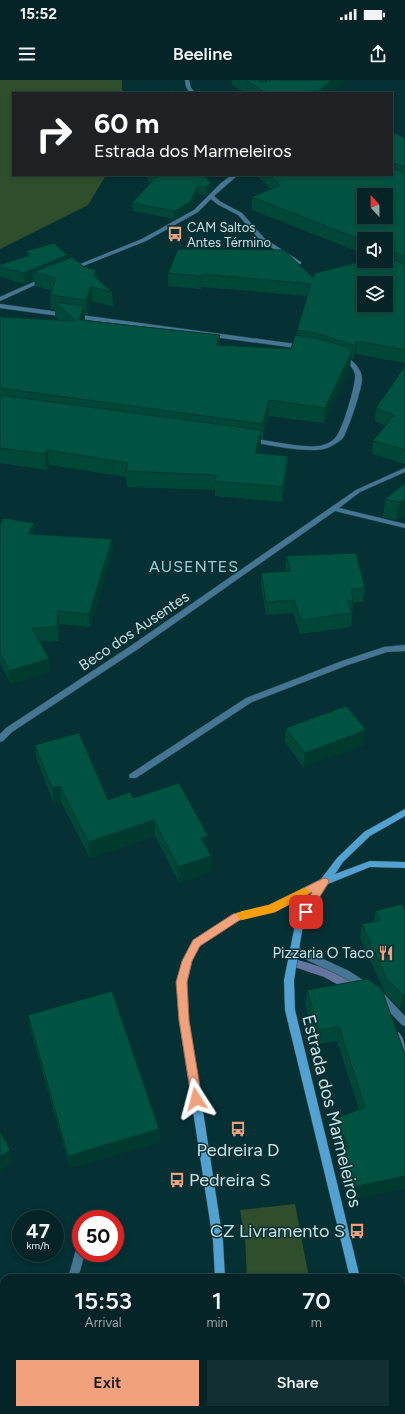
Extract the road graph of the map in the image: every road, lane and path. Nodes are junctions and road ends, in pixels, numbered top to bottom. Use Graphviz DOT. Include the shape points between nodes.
graph roads {
  1 [pos="187,80"];
  2 [pos="193,92"];
  3 [pos="234,176"];
  4 [pos="211,196"];
  5 [pos="299,263"];
  6 [pos="65,271"];
  7 [pos="50,276"];
  8 [pos="0,299"];
  9 [pos="0,306"];
  10 [pos="308,348"];
  11 [pos="334,354"];
  12 [pos="243,440"];
  13 [pos="405,470"];
  14 [pos="334,509"];
  15 [pos="405,526"];
  16 [pos="405,648"];
  17 [pos="0,739"];
  18 [pos="133,776"];
  19 [pos="405,812"];
  20 [pos="405,865"];
  21 [pos="324,882"];
  22 [pos="295,950"];
  23 [pos="405,1022"];
  24 [pos="78,1262"];
  25 [pos="74,1274"];
  26 [pos="220,1274"];
  27 [pos="354,1274"];
  1 -- 2 [label="street" via="189,89"];
  3 -- 4 [label="street"];
  4 -- 5 [label="street" via="240,214 262,239"];
  4 -- 6 [label="street" via="196,211 144,240"];
  7 -- 8 [label="street"];
  9 -- 10 [label="street"];
  11 -- 12 [label="street" via="349,360 357,371 359,380 339,438 323,447"];
  13 -- 14 [label="street, Beco dos Ausentes" via="358,491"];
  14 -- 15 [label="street"];
  14 -- 17 [label="street, Beco dos Ausentes" via="9,730"];
  16 -- 18 [label="street" via="386,649 249,700"];
  19 -- 21 [label="main road, Estrada dos Marmeleiros" via="367,834 340,860"];
  20 -- 21 [label="main road" via="370,864"];
  21 -- 22 [label="main road, Estrada dos Marmeleiros" via="299,925"];
  21 -- 26 [label="main road" via="271,909 237,916 196,943 187,961 182,982 184,1020 218,1241"];
  22 -- 23 [label="street" via="346,974 374,992"];
  22 -- 27 [label="main road, Estrada dos Marmeleiros" via="289,980 290,1010"];
  24 -- 25 [label="street"];
}
